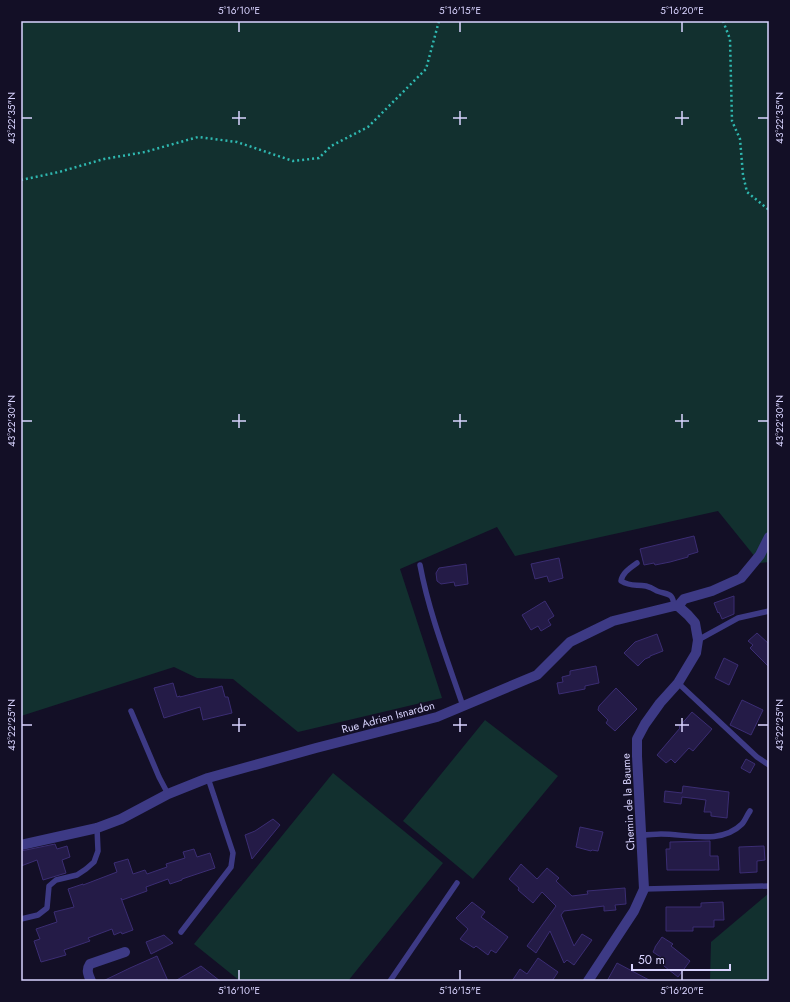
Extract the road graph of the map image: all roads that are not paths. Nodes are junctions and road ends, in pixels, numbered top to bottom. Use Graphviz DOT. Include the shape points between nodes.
graph roads {
  1 [pos="769,537"];
  2 [pos="637,563"];
  3 [pos="420,565"];
  4 [pos="676,606"];
  5 [pos="769,611"];
  6 [pos="698,640"];
  7 [pos="678,683"];
  8 [pos="463,706"];
  9 [pos="131,711"];
  10 [pos="769,765"];
  11 [pos="208,778"];
  12 [pos="168,794"];
  13 [pos="750,811"];
  14 [pos="97,828"];
  15 [pos="642,835"];
  16 [pos="22,843"];
  17 [pos="457,884"];
  18 [pos="769,886"];
  19 [pos="644,889"];
  20 [pos="21,919"];
  21 [pos="180,932"];
  22 [pos="125,952"];
  23 [pos="91,981"];
  24 [pos="390,981"];
  25 [pos="588,981"];
  1 -- 4 [label="street, Rue Adrien Isnardon" via="760,555 742,578 684,600"];
  2 -- 4 [label="lane" via="622,576 621,581 628,585 646,586 669,594"];
  3 -- 8 [label="lane" via="435,623"];
  4 -- 6 [label="street" via="695,623"];
  4 -- 8 [label="street, Rue Adrien Isnardon" via="613,621 570,642 537,675"];
  5 -- 6 [label="lane" via="738,618"];
  6 -- 7 [label="street, Chemin de la Baume" via="696,653"];
  7 -- 10 [label="lane" via="757,757"];
  7 -- 15 [label="street, Chemin de la Baume" via="660,703 637,739"];
  8 -- 11 [label="street, Rue Adrien Isnardon" via="437,717"];
  9 -- 12 [label="lane"];
  11 -- 12 [label="street, Rue Adrien Isnardon"];
  11 -- 21 [label="lane" via="232,853 231,867"];
  12 -- 14 [label="street, Rue Adrien Isnardon" via="121,819"];
  13 -- 15 [label="lane" via="742,824 720,836"];
  14 -- 16 [label="street, Rue Adrien Isnardon"];
  14 -- 20 [label="lane" via="98,851 94,862 77,875 56,880 49,886 47,908 38,914"];
  15 -- 19 [label="street, Chemin de la Baume"];
  17 -- 24 [label="lane"];
  18 -- 19 [label="lane"];
  19 -- 25 [label="street, Chemin de la Baume" via="634,911"];
  22 -- 23 [label="street" via="90,964 88,974"];
}
